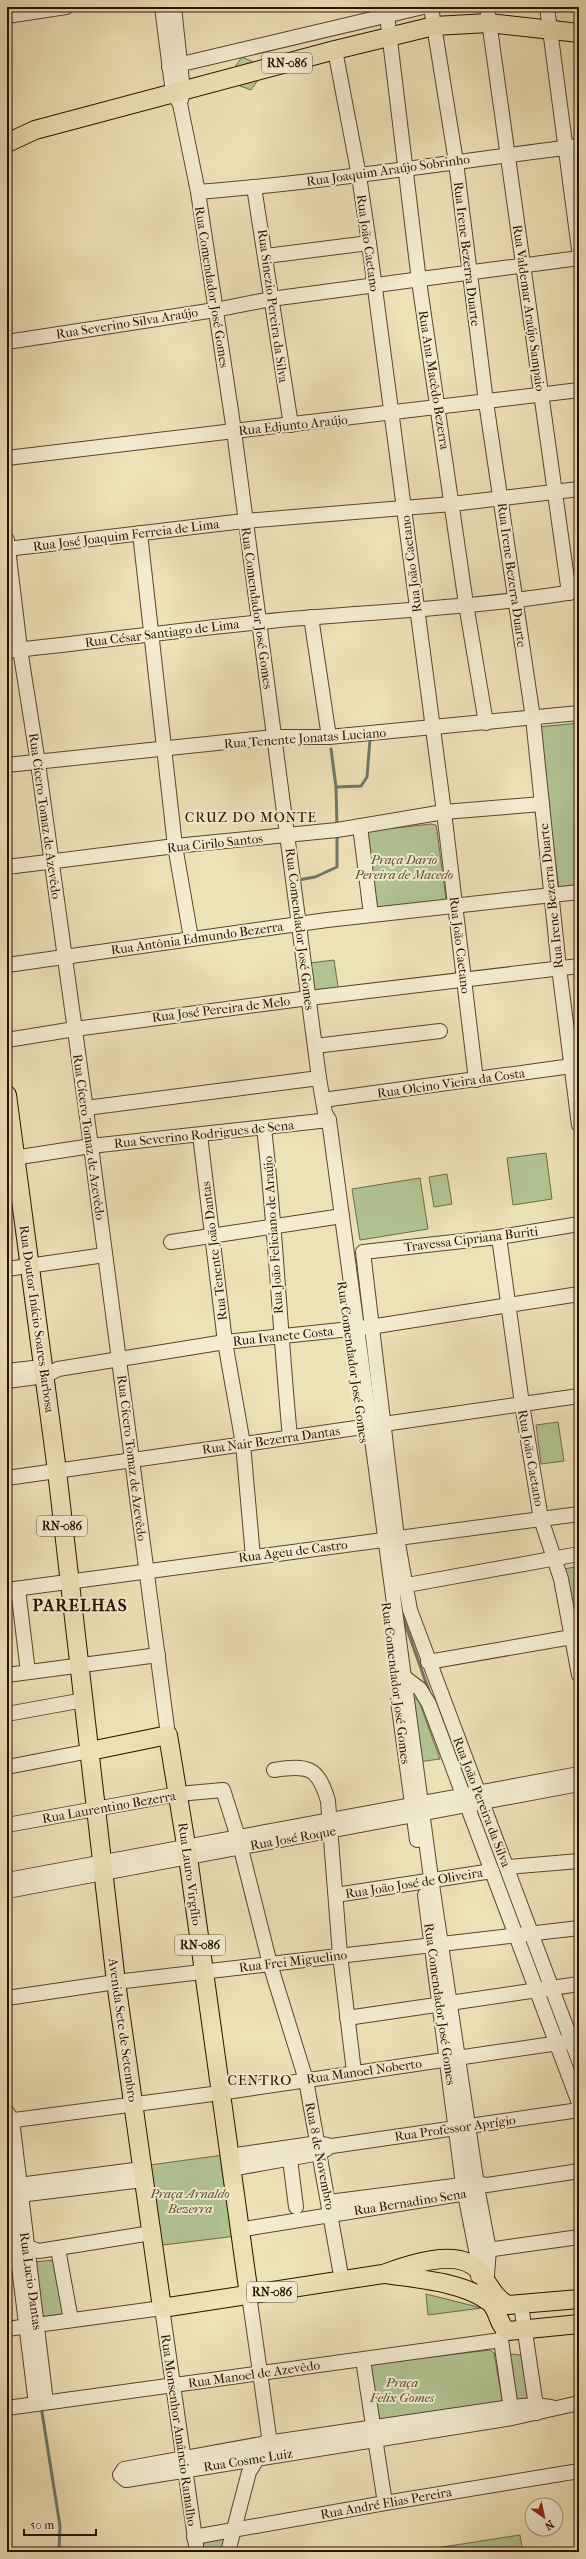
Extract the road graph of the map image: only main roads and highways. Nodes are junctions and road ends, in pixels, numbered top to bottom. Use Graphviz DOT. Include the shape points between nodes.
graph roads {
  1 [pos="488,15"];
  2 [pos="579,33"];
  3 [pos="7,143"];
  4 [pos="7,1095"];
  5 [pos="11,1159"];
  6 [pos="90,1751"];
  7 [pos="383,2274"];
  8 [pos="480,2286"];
  9 [pos="249,2295"];
  10 [pos="579,2299"];
  11 [pos="507,2319"];
  12 [pos="579,2324"];
  1 -- 2 [label="main road, RN-086" via="550,30"];
  1 -- 3 [label="main road, RN-086" via="334,50 179,96 35,130"];
  4 -- 5 [label="main road, Rua Doutor Inácio Soares Barbosa / RN-086"];
  5 -- 6 [label="main road, Rua Doutor Inácio Soares Barbosa / RN-086" via="49,1371 57,1471"];
  6 -- 9 [label="main road, Rua Lauro Virgílio / RN-086" via="168,1735 187,1852"];
  6 -- 9 [label="main road, Avenida Sete de Setembro / RN-086" via="116,1982 162,2308"];
  7 -- 8 [label="main road, RN-086"];
  7 -- 8 [label="main road, RN-086" via="410,2264 442,2259 461,2261"];
  7 -- 9 [label="main road, RN-086"];
  8 -- 11 [label="main road, RN-086" via="498,2298"];
  10 -- 11 [label="main road"];
  11 -- 12 [label="main road" via="524,2330"];
}
